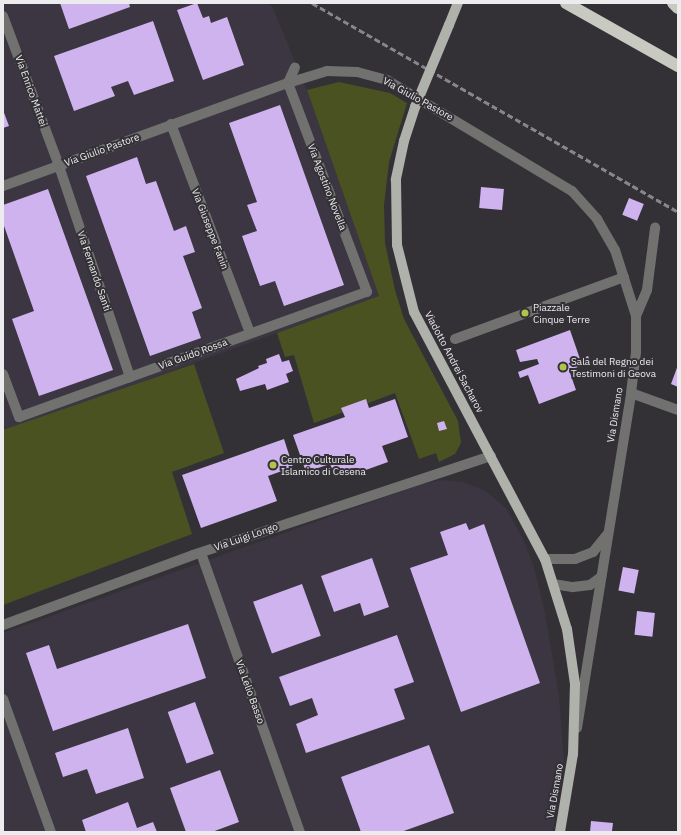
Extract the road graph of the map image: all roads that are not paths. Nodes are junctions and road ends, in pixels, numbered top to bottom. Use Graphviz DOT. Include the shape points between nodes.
graph roads {
  1 [pos="458,3"];
  2 [pos="566,3"];
  3 [pos="673,3"];
  4 [pos="678,8"];
  5 [pos="3,16"];
  6 [pos="678,66"];
  7 [pos="295,67"];
  8 [pos="288,83"];
  9 [pos="171,124"];
  10 [pos="59,166"];
  11 [pos="3,186"];
  12 [pos="655,228"];
  13 [pos="624,277"];
  14 [pos="367,292"];
  15 [pos="636,316"];
  16 [pos="250,333"];
  17 [pos="455,339"];
  18 [pos="3,374"];
  19 [pos="130,377"];
  20 [pos="631,393"];
  21 [pos="678,410"];
  22 [pos="491,456"];
  23 [pos="607,536"];
  24 [pos="201,553"];
  25 [pos="545,559"];
  26 [pos="601,577"];
  27 [pos="553,584"];
  28 [pos="3,625"];
  29 [pos="3,699"];
  30 [pos="573,754"];
  31 [pos="51,832"];
  32 [pos="300,832"];
  33 [pos="560,832"];
  1 -- 22 [label="main road, Viadotto Andrei Sacharov, bridge" via="415,107 404,141 396,180 397,245 414,312"];
  2 -- 6 [label="highway"];
  3 -- 4 [label="highway"];
  5 -- 10 [label="street, Via Enrico Mattei"];
  7 -- 8 [label="street"];
  8 -- 9 [label="street, Via Giulio Pastore"];
  8 -- 13 [label="street, Via Giulio Pastore" via="327,71 357,72 387,80 572,191 597,219 615,250"];
  8 -- 14 [label="street, Via Agostino Novella"];
  9 -- 10 [label="street, Via Giulio Pastore"];
  9 -- 16 [label="street, Via Giuseppe Fanin"];
  10 -- 11 [label="street, Via Giulio Pastore"];
  10 -- 19 [label="street, Via Fernando Santi"];
  12 -- 15 [label="street, Via Dismano" via="647,290"];
  13 -- 15 [label="street, Via Giulio Pastore"];
  13 -- 17 [label="street"];
  14 -- 16 [label="street, Via Guido Rossa"];
  15 -- 20 [label="street, Via Dismano" via="636,352"];
  16 -- 19 [label="street, Via Guido Rossa"];
  18 -- 19 [label="street, Via Guido Rossa" via="19,417"];
  20 -- 21 [label="street"];
  20 -- 23 [label="street, Via Dismano"];
  22 -- 24 [label="street, Via Luigi Longo"];
  22 -- 25 [label="main road, Viadotto Andrei Sacharov"];
  23 -- 25 [label="street" via="593,552 575,559"];
  23 -- 26 [label="street, Via Dismano"];
  24 -- 28 [label="street, Via Luigi Longo"];
  24 -- 32 [label="street, Via Lelio Basso"];
  25 -- 27 [label="main road, Via Dismano"];
  26 -- 27 [label="street" via="590,585 573,587"];
  26 -- 30 [label="street, Via Dismano"];
  27 -- 30 [label="main road, Via Dismano" via="567,629 575,684"];
  29 -- 31 [label="street"];
  30 -- 33 [label="main road, Via Dismano"];
}
